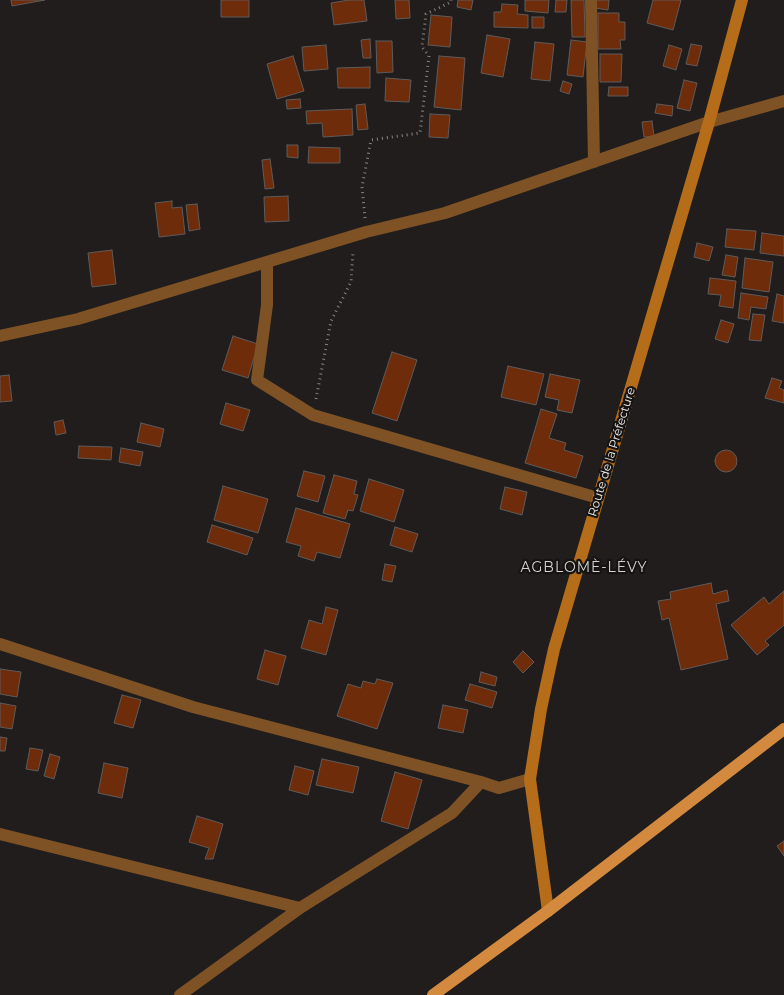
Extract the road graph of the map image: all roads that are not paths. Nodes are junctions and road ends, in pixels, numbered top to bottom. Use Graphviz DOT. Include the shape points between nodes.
graph roads {
  1 [pos="591,0"];
  2 [pos="742,0"];
  3 [pos="784,101"];
  4 [pos="709,122"];
  5 [pos="594,162"];
  6 [pos="267,262"];
  7 [pos="0,336"];
  8 [pos="598,498"];
  9 [pos="0,644"];
  10 [pos="784,729"];
  11 [pos="530,779"];
  12 [pos="481,782"];
  13 [pos="0,834"];
  14 [pos="300,908"];
  15 [pos="548,910"];
  16 [pos="180,995"];
  17 [pos="433,995"];
  1 -- 5 [label="street"];
  2 -- 4 [label="street, Route de la Préfecture"];
  3 -- 4 [label="street"];
  4 -- 5 [label="street"];
  4 -- 8 [label="street, Route de la Préfecture"];
  5 -- 6 [label="street" via="445,213"];
  6 -- 7 [label="street" via="78,319"];
  6 -- 8 [label="street" via="267,306 257,380 313,415"];
  8 -- 11 [label="street, Route de la Préfecture" via="554,649"];
  9 -- 12 [label="street" via="193,707"];
  10 -- 15 [label="main road"];
  11 -- 12 [label="street" via="499,788"];
  11 -- 15 [label="street, Route de la Préfecture"];
  12 -- 14 [label="street" via="452,813"];
  13 -- 14 [label="street"];
  14 -- 16 [label="street"];
  15 -- 17 [label="main road"];
}
